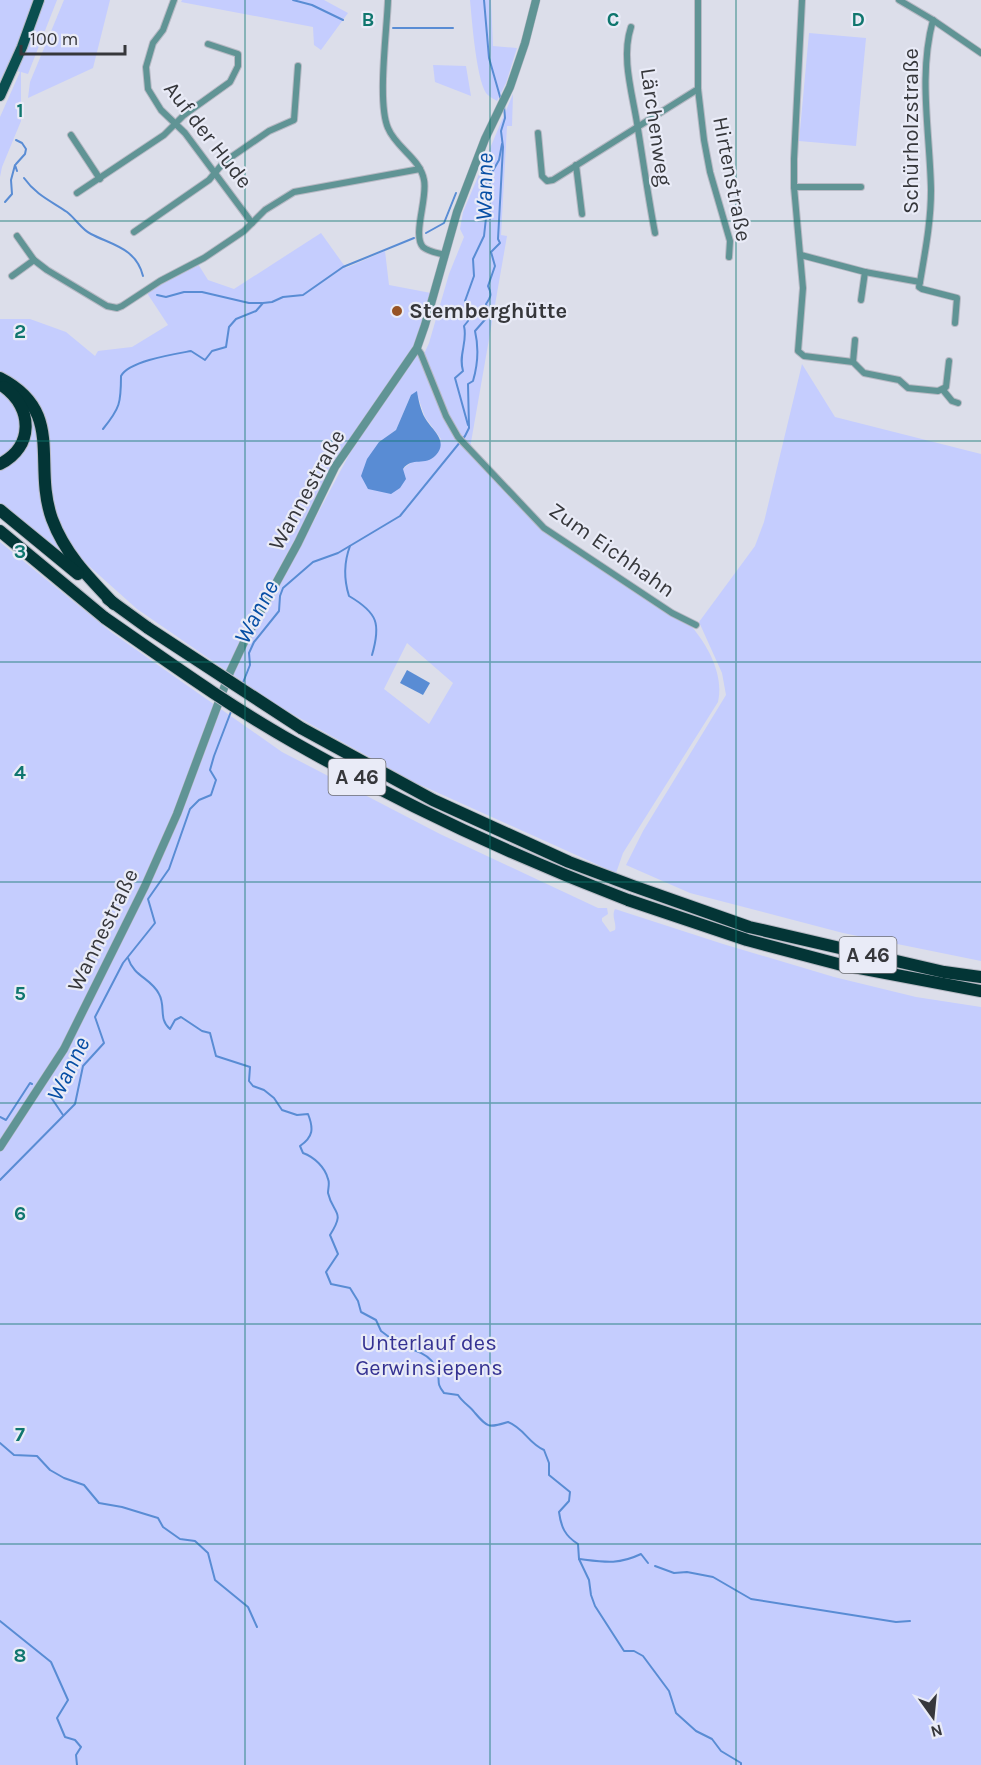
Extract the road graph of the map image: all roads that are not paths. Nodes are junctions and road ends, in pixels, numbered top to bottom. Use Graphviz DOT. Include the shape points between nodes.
graph roads {
  1 [pos="39,0"];
  2 [pos="174,0"];
  3 [pos="388,0"];
  4 [pos="536,0"];
  5 [pos="698,0"];
  6 [pos="802,0"];
  7 [pos="899,0"];
  8 [pos="933,20"];
  9 [pos="631,27"];
  10 [pos="208,44"];
  11 [pos="981,53"];
  12 [pos="298,66"];
  13 [pos="698,89"];
  14 [pos="0,96"];
  15 [pos="177,124"];
  16 [pos="638,126"];
  17 [pos="538,133"];
  18 [pos="71,135"];
  19 [pos="576,165"];
  20 [pos="420,169"];
  21 [pos="216,172"];
  22 [pos="100,179"];
  23 [pos="794,187"];
  24 [pos="861,188"];
  25 [pos="77,193"];
  26 [pos="582,214"];
  27 [pos="252,223"];
  28 [pos="134,232"];
  29 [pos="655,232"];
  30 [pos="17,236"];
  31 [pos="445,255"];
  32 [pos="801,255"];
  33 [pos="729,257"];
  34 [pos="34,260"];
  35 [pos="865,272"];
  36 [pos="12,276"];
  37 [pos="920,282"];
  38 [pos="861,300"];
  39 [pos="955,323"];
  40 [pos="855,340"];
  41 [pos="417,348"];
  42 [pos="949,361"];
  43 [pos="853,362"];
  44 [pos="0,378"];
  45 [pos="0,385"];
  46 [pos="943,390"];
  47 [pos="958,403"];
  48 [pos="0,464"];
  49 [pos="0,510"];
  50 [pos="0,531"];
  51 [pos="115,604"];
  52 [pos="696,625"];
  53 [pos="981,976"];
  54 [pos="981,991"];
  55 [pos="0,1147"];
  1 -- 14 [label="main road"];
  2 -- 15 [label="street, Auf der Hude" via="163,30 153,43 146,79 156,103"];
  3 -- 20 [label="street" via="385,117 394,139"];
  4 -- 31 [label="street, Wannestraße" via="525,43 457,212"];
  5 -- 13 [label="street, Hirtenstraße"];
  6 -- 23 [label="street"];
  7 -- 8 [label="street, Schürholzstraße"];
  8 -- 11 [label="street"];
  8 -- 37 [label="street, Schürholzstraße" via="925,70 930,217"];
  9 -- 16 [label="street, Lärchenweg" via="626,49"];
  10 -- 15 [label="street" via="237,52 236,73"];
  12 -- 21 [label="street" via="294,120 269,131 224,162"];
  13 -- 16 [label="street"];
  13 -- 33 [label="street, Hirtenstraße" via="707,160 730,241"];
  15 -- 21 [label="street, Auf der Hude"];
  15 -- 22 [label="street"];
  16 -- 19 [label="street"];
  16 -- 29 [label="street, Lärchenweg"];
  17 -- 19 [label="street" via="544,179 553,180"];
  18 -- 22 [label="street"];
  19 -- 26 [label="street"];
  20 -- 27 [label="street" via="294,192"];
  20 -- 31 [label="street" via="425,190 420,240 427,249"];
  21 -- 27 [label="street, Auf der Hude"];
  21 -- 28 [label="street"];
  22 -- 25 [label="street"];
  23 -- 24 [label="street"];
  23 -- 32 [label="street"];
  27 -- 34 [label="street" via="204,258 117,308 107,306"];
  30 -- 34 [label="street"];
  31 -- 41 [label="street, Wannestraße"];
  32 -- 35 [label="street"];
  32 -- 43 [label="street" via="803,291 798,351 804,356"];
  34 -- 36 [label="street"];
  35 -- 37 [label="street"];
  35 -- 38 [label="street"];
  37 -- 39 [label="street" via="922,290 957,298"];
  40 -- 43 [label="street"];
  41 -- 52 [label="street, Zum Eichhahn" via="458,437 544,528"];
  41 -- 55 [label="street, Wannestraße" via="335,467 230,672 177,814 145,886 64,1049"];
  42 -- 46 [label="street"];
  43 -- 46 [label="street" via="864,373 899,380 907,387"];
  44 -- 51 [label="highway" via="27,396 39,417 47,498 60,537 76,563"];
  45 -- 48 [label="highway" via="19,401 26,428 20,447"];
  46 -- 47 [label="street"];
  49 -- 51 [label="highway, A 46"];
  50 -- 54 [label="highway, A 46, bridge" via="105,618 235,707 428,814 569,877 747,940 838,964"];
  51 -- 53 [label="highway, A 46, bridge" via="301,728 433,800 569,862 749,927 944,972"];
}
